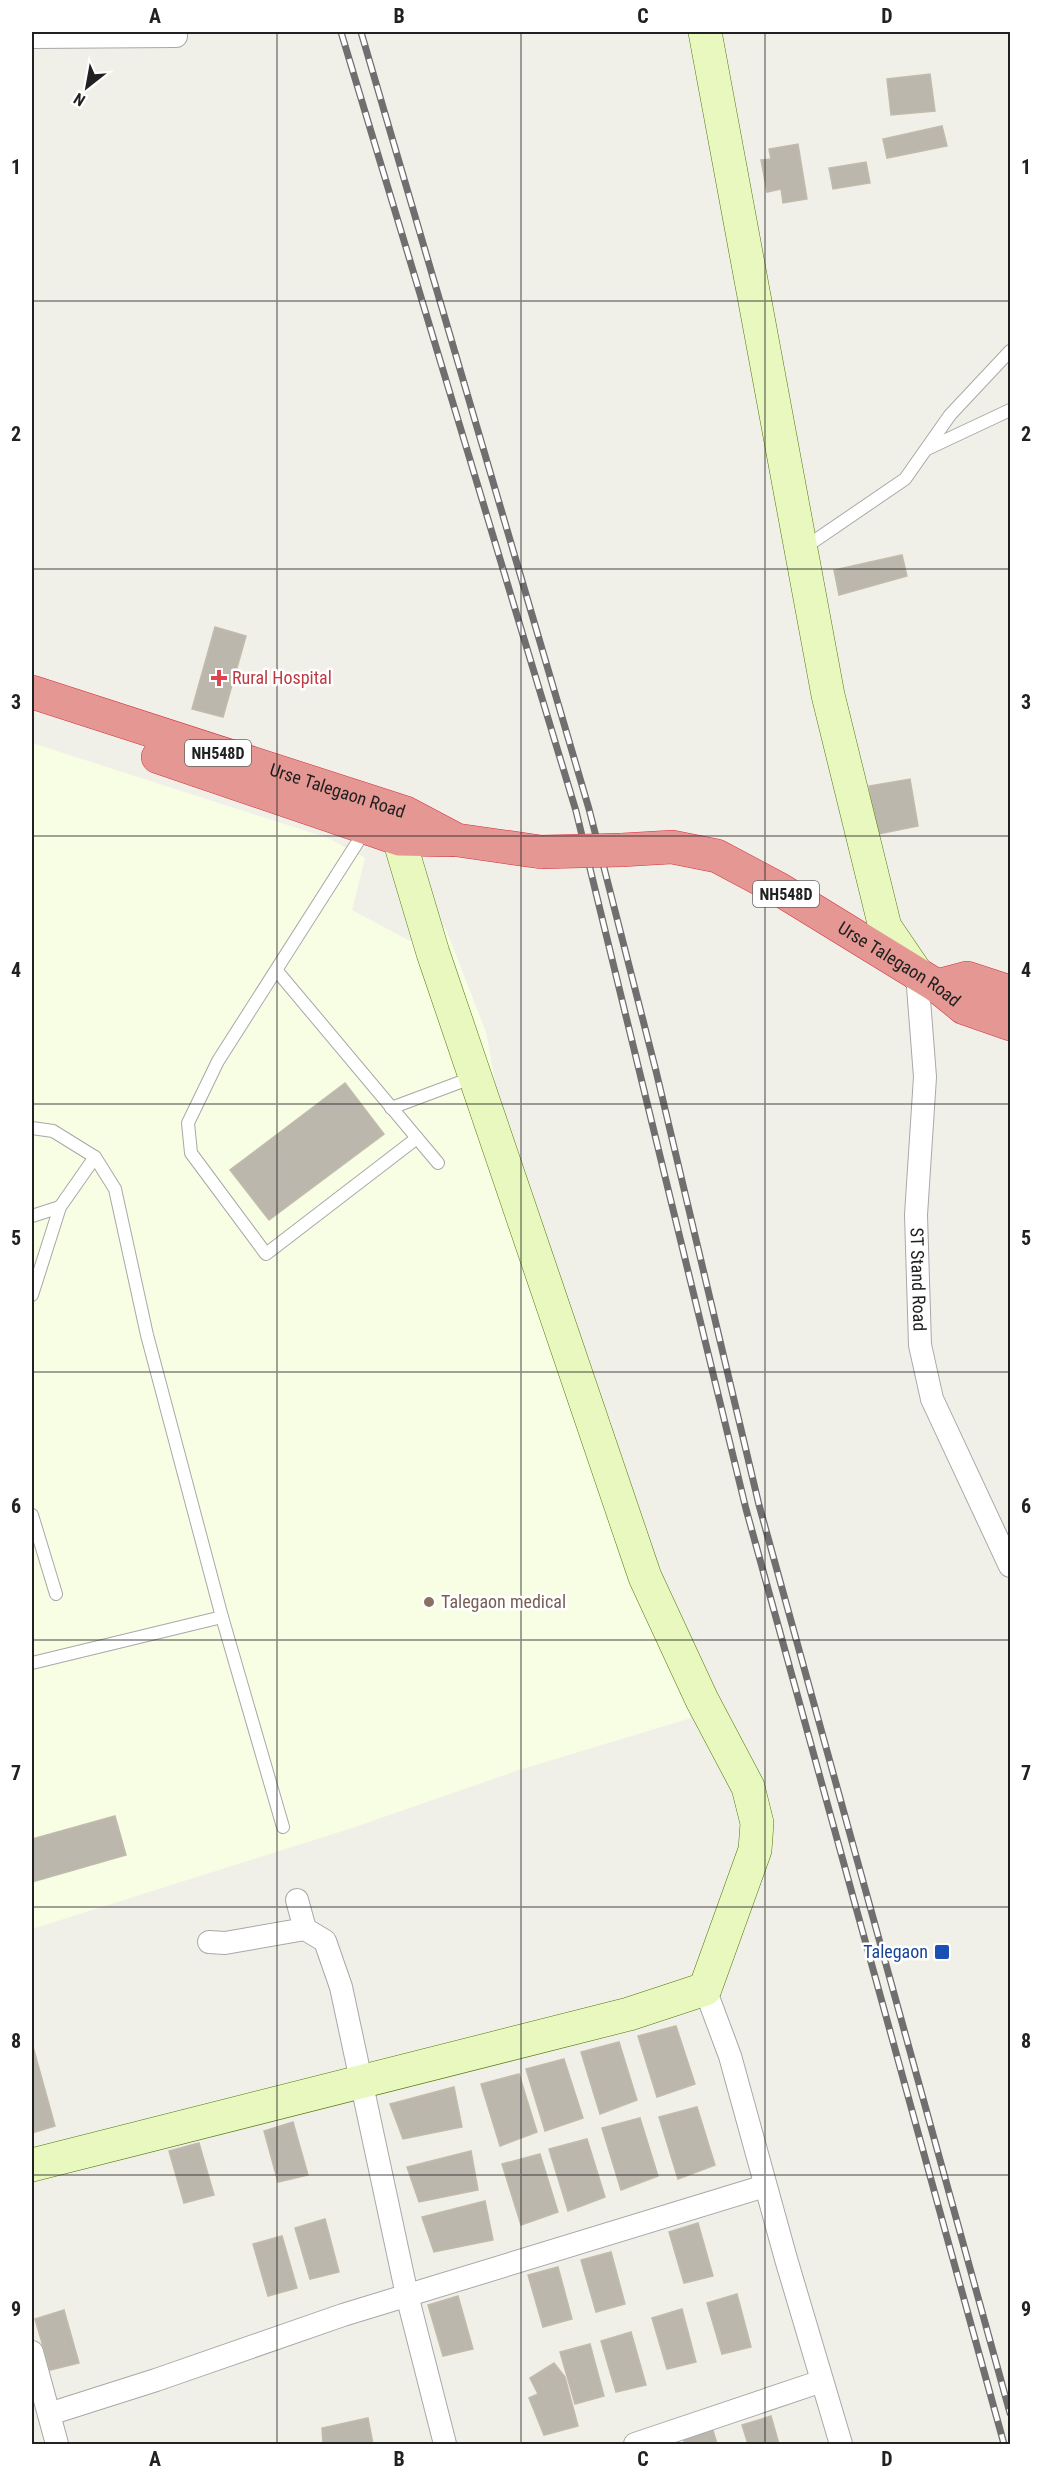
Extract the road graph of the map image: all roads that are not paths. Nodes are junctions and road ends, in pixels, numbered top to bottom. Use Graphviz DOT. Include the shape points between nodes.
graph roads {
  1 [pos="705,32"];
  2 [pos="176,36"];
  3 [pos="32,38"];
  4 [pos="1011,351"];
  5 [pos="1011,410"];
  6 [pos="926,449"];
  7 [pos="801,551"];
  8 [pos="32,692"];
  9 [pos="32,715"];
  10 [pos="367,828"];
  11 [pos="399,839"];
  12 [pos="457,840"];
  13 [pos="277,972"];
  14 [pos="940,979"];
  15 [pos="1011,992"];
  16 [pos="1011,1024"];
  17 [pos="475,1076"];
  18 [pos="391,1108"];
  19 [pos="32,1128"];
  20 [pos="417,1138"];
  21 [pos="95,1157"];
  22 [pos="438,1163"];
  23 [pos="60,1207"];
  24 [pos="32,1216"];
  25 [pos="32,1295"];
  26 [pos="32,1515"];
  27 [pos="1011,1566"];
  28 [pos="56,1594"];
  29 [pos="222,1617"];
  30 [pos="32,1663"];
  31 [pos="283,1827"];
  32 [pos="297,1900"];
  33 [pos="305,1929"];
  34 [pos="209,1942"];
  35 [pos="705,1989"];
  36 [pos="361,2082"];
  37 [pos="32,2165"];
  38 [pos="765,2186"];
  39 [pos="407,2295"];
  40 [pos="32,2352"];
  41 [pos="822,2381"];
  42 [pos="50,2414"];
  43 [pos="57,2445"];
  44 [pos="444,2445"];
  45 [pos="635,2445"];
  46 [pos="842,2445"];
  1 -- 7 [label="street"];
  2 -- 3 [label="street"];
  4 -- 6 [label="lane" via="950,415"];
  5 -- 6 [label="lane"];
  6 -- 7 [label="lane" via="905,479"];
  7 -- 14 [label="street" via="828,695 885,927"];
  8 -- 12 [label="highway, Urse Talegaon Road / NH548D" via="406,813"];
  9 -- 10 [label="highway, Urse Talegaon Road / NH548D"];
  10 -- 11 [label="highway, Urse Talegaon Road / NH548D"];
  10 -- 13 [label="lane"];
  11 -- 12 [label="highway, NH548D"];
  11 -- 17 [label="street"];
  12 -- 14 [label="highway, Urse Talegaon Road / NH548D, bridge" via="541,852 672,847 717,856"];
  13 -- 18 [label="lane"];
  13 -- 20 [label="lane" via="218,1061 188,1123 191,1154 266,1254"];
  14 -- 15 [label="highway, NH548D"];
  14 -- 16 [label="highway, Urse Talegaon Road / NH548D" via="964,1008"];
  14 -- 27 [label="street, ST Stand Road" via="925,1077 916,1215 920,1345 932,1399"];
  17 -- 18 [label="lane"];
  17 -- 35 [label="street" via="645,1577 748,1787 758,1823 750,1869"];
  18 -- 20 [label="lane"];
  19 -- 21 [label="lane" via="53,1131"];
  20 -- 22 [label="lane"];
  21 -- 23 [label="lane"];
  21 -- 29 [label="lane" via="115,1189 147,1335"];
  23 -- 24 [label="lane"];
  23 -- 25 [label="lane"];
  26 -- 28 [label="lane"];
  29 -- 30 [label="lane"];
  29 -- 31 [label="lane"];
  32 -- 33 [label="street"];
  33 -- 34 [label="street" via="225,1943"];
  33 -- 36 [label="street" via="325,1941 333,1958"];
  35 -- 36 [label="street" via="629,2014"];
  35 -- 38 [label="street" via="730,2056"];
  36 -- 37 [label="street"];
  36 -- 39 [label="street"];
  38 -- 39 [label="street"];
  38 -- 41 [label="street"];
  39 -- 42 [label="street"];
  39 -- 44 [label="street"];
  40 -- 42 [label="street"];
  41 -- 45 [label="street"];
  41 -- 46 [label="street"];
  42 -- 43 [label="street"];
}
